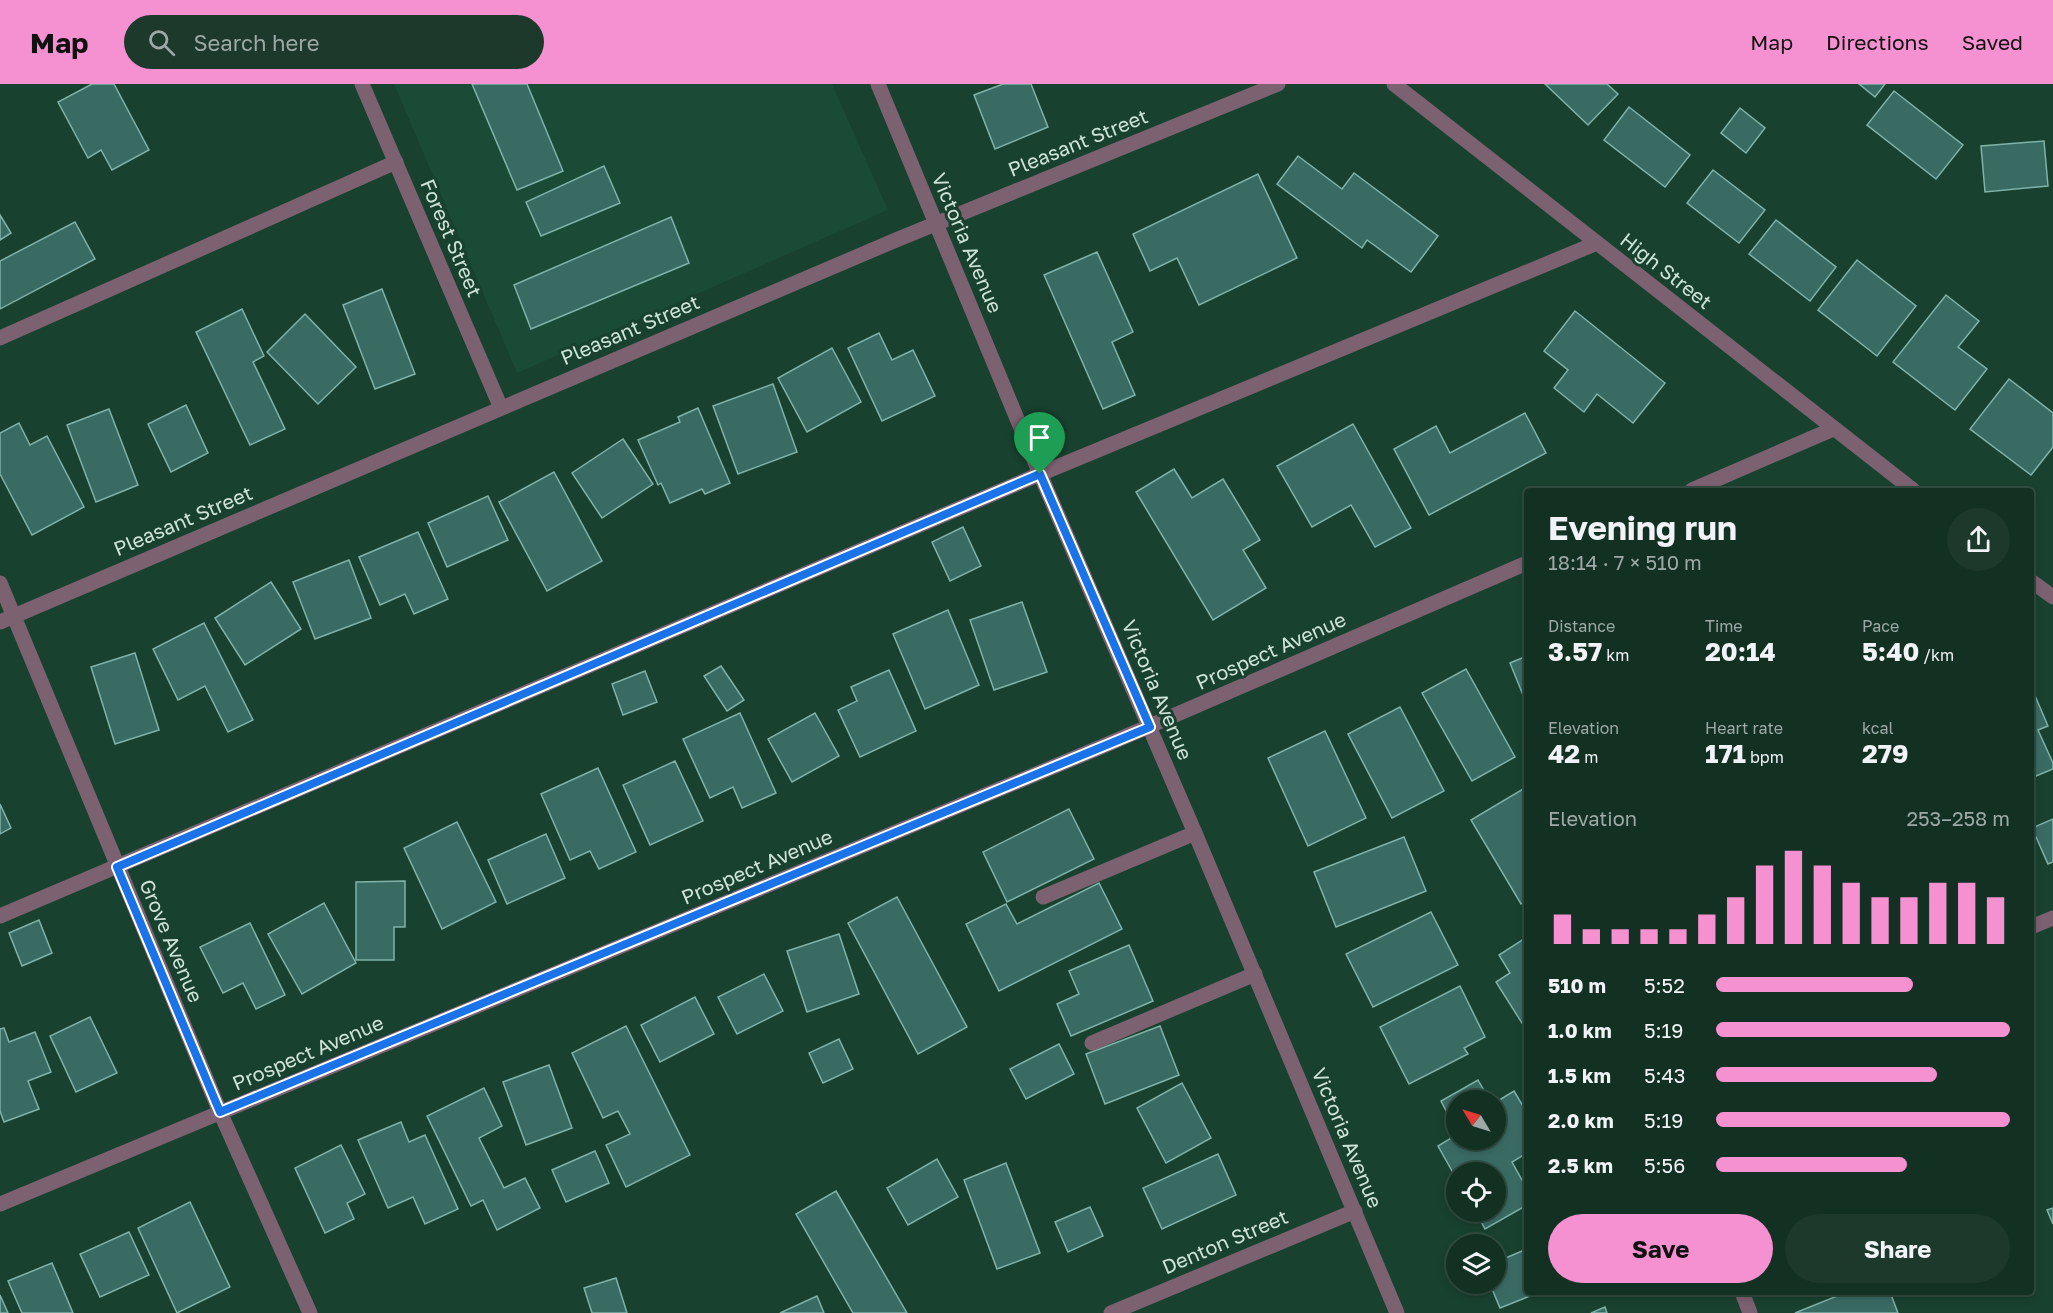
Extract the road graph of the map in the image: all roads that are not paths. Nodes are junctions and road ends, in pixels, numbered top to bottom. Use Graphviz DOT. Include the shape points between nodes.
graph roads {
  1 [pos="362,84"];
  2 [pos="878,84"];
  3 [pos="1278,84"];
  4 [pos="1394,84"];
  5 [pos="396,162"];
  6 [pos="936,223"];
  7 [pos="1597,243"];
  8 [pos="0,338"];
  9 [pos="501,408"];
  10 [pos="1833,429"];
  11 [pos="1040,474"];
  12 [pos="1697,488"];
  13 [pos="1910,488"];
  14 [pos="1524,564"];
  15 [pos="0,583"];
  16 [pos="2034,583"];
  17 [pos="2053,597"];
  18 [pos="15,616"];
  19 [pos="0,622"];
  20 [pos="1150,727"];
  21 [pos="1195,833"];
  22 [pos="117,867"];
  23 [pos="1043,897"];
  24 [pos="0,916"];
  25 [pos="2053,918"];
  26 [pos="2034,926"];
  27 [pos="1255,974"];
  28 [pos="1092,1043"];
  29 [pos="220,1112"];
  30 [pos="0,1204"];
  31 [pos="1355,1211"];
  32 [pos="1743,1295"];
  33 [pos="310,1313"];
  34 [pos="1111,1313"];
  35 [pos="1397,1313"];
  36 [pos="1750,1313"];
  1 -- 5 [label="street, Forest Street"];
  2 -- 6 [label="street, Victoria Avenue"];
  3 -- 6 [label="street, Pleasant Street"];
  4 -- 7 [label="street, High Street"];
  5 -- 8 [label="street"];
  5 -- 9 [label="street, Forest Street"];
  6 -- 9 [label="street, Pleasant Street"];
  6 -- 11 [label="street, Victoria Avenue"];
  7 -- 10 [label="street, High Street"];
  7 -- 11 [label="street"];
  9 -- 18 [label="street, Pleasant Street"];
  10 -- 12 [label="street"];
  10 -- 13 [label="street, High Street"];
  11 -- 20 [label="street, Victoria Avenue"];
  11 -- 22 [label="street"];
  14 -- 20 [label="street, Prospect Avenue"];
  15 -- 18 [label="street, Grove Avenue"];
  16 -- 17 [label="street"];
  18 -- 19 [label="street, Pleasant Street"];
  18 -- 22 [label="street, Grove Avenue"];
  20 -- 21 [label="street, Victoria Avenue"];
  20 -- 29 [label="street, Prospect Avenue"];
  21 -- 23 [label="street"];
  21 -- 27 [label="street, Victoria Avenue"];
  22 -- 24 [label="street"];
  22 -- 29 [label="street, Grove Avenue"];
  25 -- 26 [label="street"];
  27 -- 28 [label="street"];
  27 -- 31 [label="street, Victoria Avenue"];
  29 -- 30 [label="street, Prospect Avenue"];
  29 -- 33 [label="street, Grove Avenue"];
  31 -- 34 [label="street, Denton Street"];
  31 -- 35 [label="street, Victoria Avenue"];
  32 -- 36 [label="street"];
}
